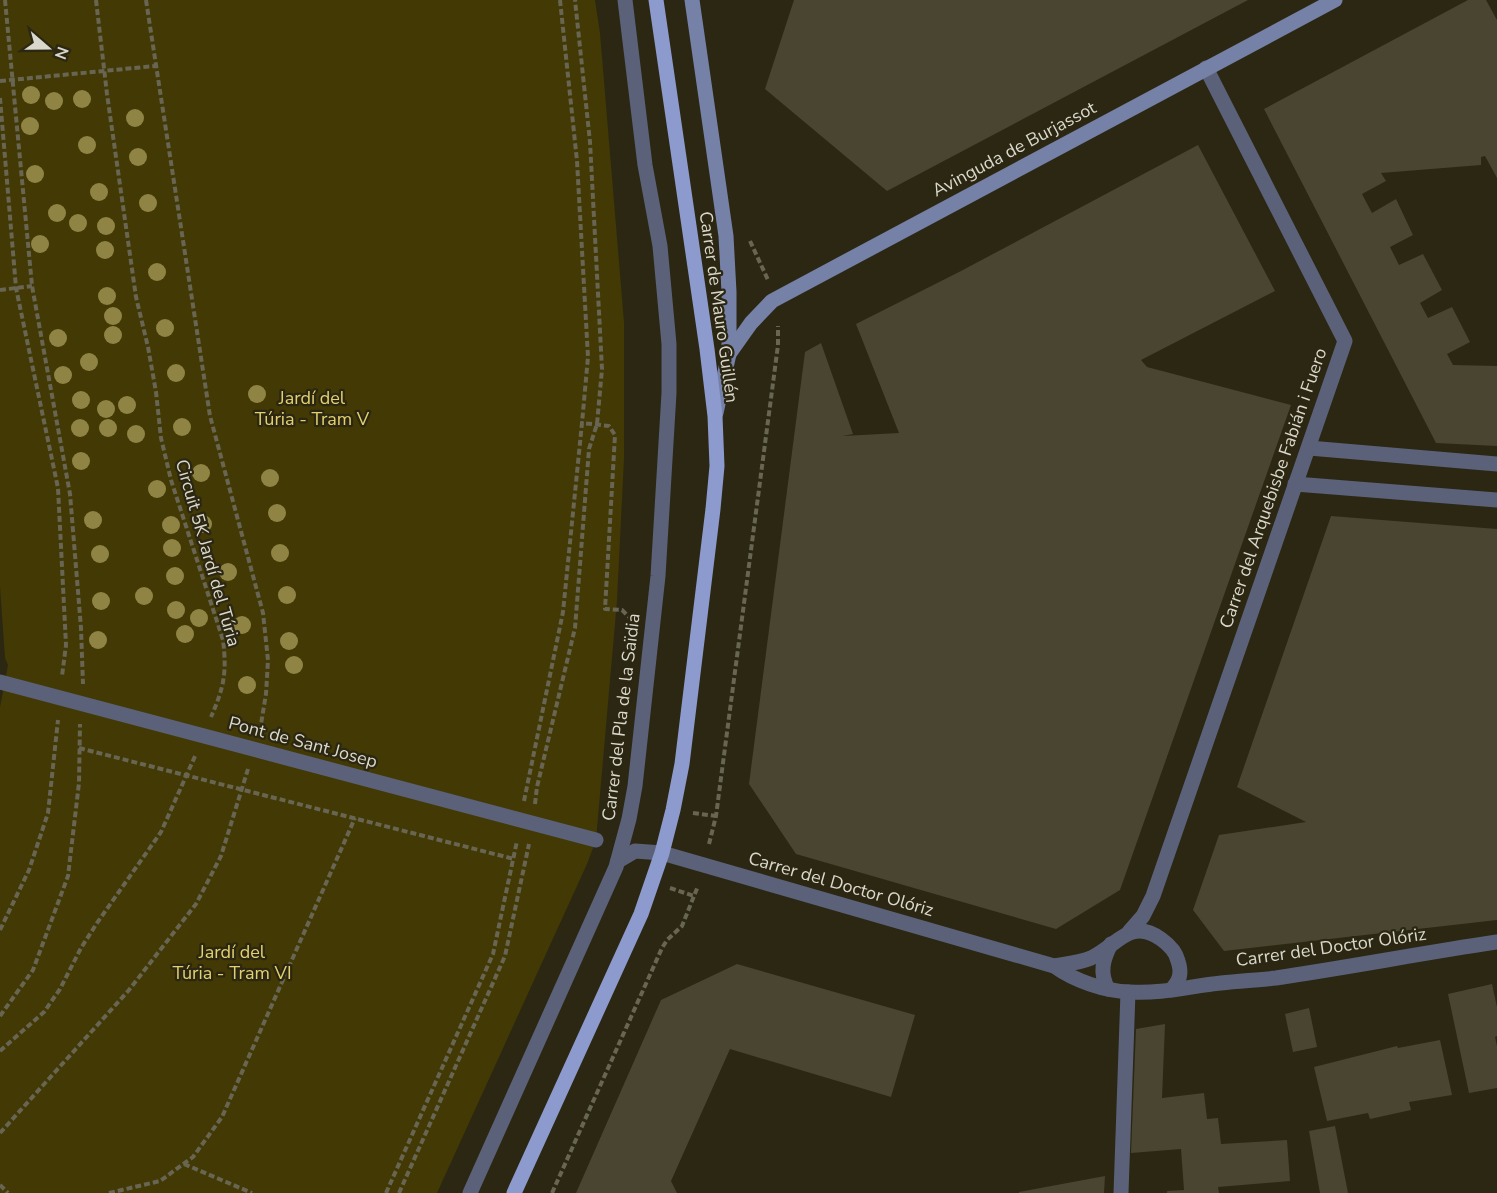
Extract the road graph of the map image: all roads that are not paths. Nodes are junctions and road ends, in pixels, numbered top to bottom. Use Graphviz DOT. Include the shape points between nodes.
graph roads {
  1 [pos="625,0"];
  2 [pos="656,0"];
  3 [pos="693,0"];
  4 [pos="1335,0"];
  5 [pos="1206,68"];
  6 [pos="729,354"];
  7 [pos="715,416"];
  8 [pos="1309,448"];
  9 [pos="1497,464"];
  10 [pos="1295,484"];
  11 [pos="1497,500"];
  12 [pos="0,682"];
  13 [pos="596,840"];
  14 [pos="662,853"];
  15 [pos="618,861"];
  16 [pos="1129,932"];
  17 [pos="1497,942"];
  18 [pos="1111,944"];
  19 [pos="1054,966"];
  20 [pos="1108,989"];
  21 [pos="1171,990"];
  22 [pos="1128,992"];
  23 [pos="470,1193"];
  24 [pos="514,1193"];
  25 [pos="1121,1193"];
  1 -- 15 [label="street, Carrer del Pla de la Saïdia" via="645,165 660,246 669,393 657,588 635,786"];
  2 -- 7 [label="main road, Carrer de Mauro Guillén"];
  3 -- 6 [label="main road, Carrer de Mauro Guillén" via="726,236"];
  4 -- 5 [label="main road, Avinguda de Burjassot"];
  5 -- 6 [label="main road, Avinguda de Burjassot" via="772,301"];
  5 -- 8 [label="street, Carrer del Arquebisbe Fabián i Fuero" via="1345,340"];
  6 -- 7 [label="main road, Carrer de Mauro Guillén"];
  7 -- 14 [label="main road" via="717,466 709,545 682,764"];
  8 -- 9 [label="street"];
  8 -- 10 [label="street, Carrer del Arquebisbe Fabián i Fuero"];
  10 -- 11 [label="street"];
  10 -- 16 [label="street, Carrer del Arquebisbe Fabián i Fuero" via="1153,896"];
  12 -- 13 [label="street, Pont de Sant Josep"];
  14 -- 15 [label="street, Carrer del Doctor Olóriz" via="635,851"];
  14 -- 19 [label="street, Carrer del Doctor Olóriz"];
  14 -- 24 [label="main road" via="641,914"];
  15 -- 23 [label="street, Carrer del Pla de la Saïdia"];
  16 -- 18 [label="street, Carrer del Doctor Olóriz"];
  16 -- 21 [label="street" via="1154,934 1177,956 1181,970 1178,984"];
  17 -- 21 [label="street, Carrer del Doctor Olóriz" via="1328,970"];
  18 -- 19 [label="street, Carrer del Doctor Olóriz" via="1093,957"];
  18 -- 20 [label="street" via="1103,971"];
  19 -- 20 [label="street, Carrer del Doctor Olóriz" via="1070,978"];
  20 -- 22 [label="street, Carrer del Doctor Olóriz"];
  21 -- 22 [label="street, Carrer del Doctor Olóriz"];
  22 -- 25 [label="street"];
}
